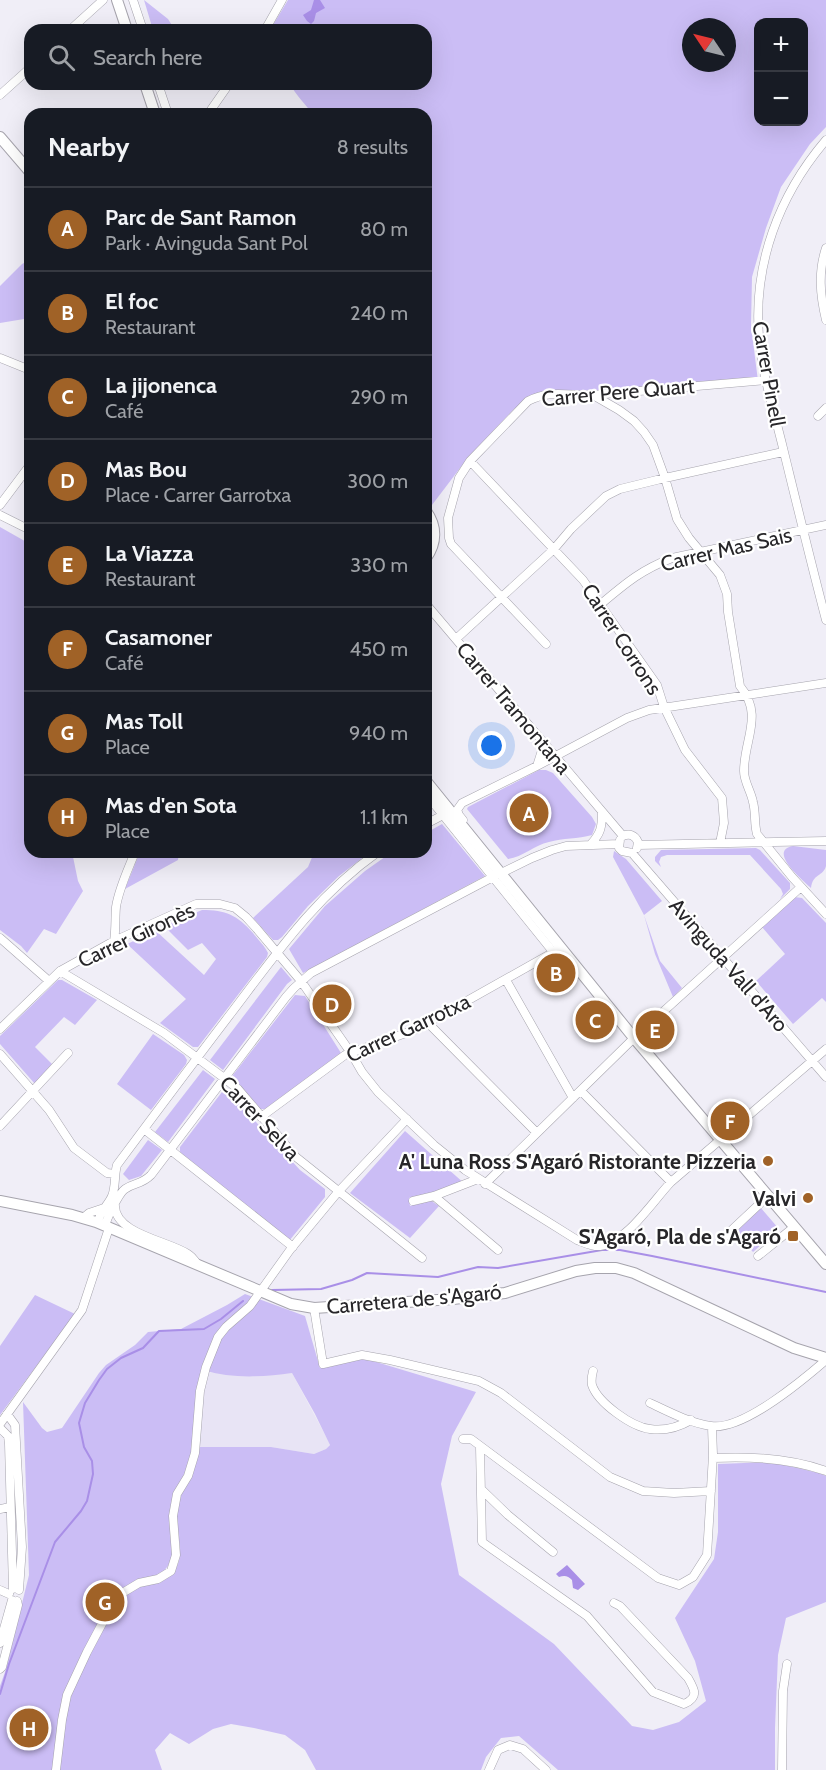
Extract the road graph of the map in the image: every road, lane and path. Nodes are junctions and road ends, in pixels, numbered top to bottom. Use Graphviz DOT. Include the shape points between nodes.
graph roads {
  1 [pos="103,0"];
  2 [pos="117,0"];
  3 [pos="133,0"];
  4 [pos="282,0"];
  5 [pos="77,24"];
  6 [pos="125,24"];
  7 [pos="141,24"];
  8 [pos="268,24"];
  9 [pos="24,73"];
  10 [pos="147,90"];
  11 [pos="160,90"];
  12 [pos="225,90"];
  13 [pos="0,95"];
  14 [pos="165,105"];
  15 [pos="153,108"];
  16 [pos="160,108"];
  17 [pos="166,108"];
  18 [pos="212,108"];
  19 [pos="0,137"];
  20 [pos="826,140"];
  21 [pos="24,165"];
  22 [pos="826,248"];
  23 [pos="826,320"];
  24 [pos="0,358"];
  25 [pos="24,368"];
  26 [pos="766,380"];
  27 [pos="593,395"];
  28 [pos="826,408"];
  29 [pos="818,416"];
  30 [pos="783,452"];
  31 [pos="470,461"];
  32 [pos="24,473"];
  33 [pos="666,478"];
  34 [pos="0,505"];
  35 [pos="0,515"];
  36 [pos="432,521"];
  37 [pos="826,525"];
  38 [pos="24,527"];
  39 [pos="803,530"];
  40 [pos="432,548"];
  41 [pos="554,549"];
  42 [pos="700,552"];
  43 [pos="502,597"];
  44 [pos="601,604"];
  45 [pos="432,612"];
  46 [pos="826,620"];
  47 [pos="456,639"];
  48 [pos="546,644"];
  49 [pos="826,683"];
  50 [pos="747,695"];
  51 [pos="664,707"];
  52 [pos="544,744"];
  53 [pos="554,756"];
  54 [pos="537,766"];
  55 [pos="432,789"];
  56 [pos="432,801"];
  57 [pos="602,812"];
  58 [pos="443,815"];
  59 [pos="432,821"];
  60 [pos="621,840"];
  61 [pos="826,841"];
  62 [pos="720,843"];
  63 [pos="762,843"];
  64 [pos="591,844"];
  65 [pos="638,845"];
  66 [pos="480,849"];
  67 [pos="632,853"];
  68 [pos="133,858"];
  69 [pos="370,858"];
  70 [pos="497,875"];
  71 [pos="801,887"];
  72 [pos="826,914"];
  73 [pos="0,938"];
  74 [pos="114,941"];
  75 [pos="557,950"];
  76 [pos="276,952"];
  77 [pos="723,958"];
  78 [pos="60,971"];
  79 [pos="506,980"];
  80 [pos="48,981"];
  81 [pos="301,981"];
  82 [pos="428,1023"];
  83 [pos="0,1029"];
  84 [pos="634,1038"];
  85 [pos="826,1049"];
  86 [pos="68,1053"];
  87 [pos="351,1053"];
  88 [pos="0,1054"];
  89 [pos="198,1057"];
  90 [pos="812,1062"];
  91 [pos="826,1077"];
  92 [pos="224,1078"];
  93 [pos="33,1090"];
  94 [pos="580,1091"];
  95 [pos="573,1098"];
  96 [pos="261,1117"];
  97 [pos="407,1119"];
  98 [pos="0,1126"];
  99 [pos="144,1129"];
  100 [pos="537,1133"];
  101 [pos="720,1141"];
  102 [pos="170,1149"];
  103 [pos="115,1174"];
  104 [pos="482,1181"];
  105 [pos="671,1182"];
  106 [pos="338,1192"];
  107 [pos="434,1196"];
  108 [pos="768,1196"];
  109 [pos="0,1200"];
  110 [pos="413,1201"];
  111 [pos="115,1206"];
  112 [pos="104,1208"];
  113 [pos="83,1218"];
  114 [pos="104,1226"];
  115 [pos="794,1227"];
  116 [pos="720,1241"];
  117 [pos="293,1247"];
  118 [pos="498,1250"];
  119 [pos="758,1256"];
  120 [pos="422,1258"];
  121 [pos="826,1264"];
  122 [pos="199,1266"];
  123 [pos="259,1291"];
  124 [pos="314,1308"];
  125 [pos="826,1359"];
  126 [pos="593,1371"];
  127 [pos="650,1403"];
  128 [pos="7,1414"];
  129 [pos="690,1420"];
  130 [pos="0,1424"];
  131 [pos="712,1427"];
  132 [pos="0,1428"];
  133 [pos="463,1439"];
  134 [pos="480,1447"];
  135 [pos="712,1458"];
  136 [pos="826,1471"];
  137 [pos="482,1490"];
  138 [pos="711,1491"];
  139 [pos="10,1507"];
  140 [pos="0,1509"];
  141 [pos="554,1552"];
  142 [pos="0,1590"];
  143 [pos="14,1595"];
  144 [pos="614,1603"];
  145 [pos="0,1643"];
  146 [pos="787,1664"];
  147 [pos="0,1669"];
  148 [pos="56,1770"];
  149 [pos="489,1770"];
  150 [pos="546,1770"];
  151 [pos="782,1770"];
  1 -- 5 [label="street"];
  2 -- 6 [label="street"];
  3 -- 7 [label="street"];
  4 -- 8 [label="street"];
  9 -- 13 [label="street"];
  10 -- 15 [label="street"];
  11 -- 14 [label="street"];
  12 -- 18 [label="street"];
  14 -- 16 [label="street"];
  14 -- 17 [label="street"];
  19 -- 21 [label="street"];
  20 -- 26 [label="street, Carrer Pinell" via="783,203 764,258 757,308"];
  22 -- 23 [label="street" via="820,282"];
  24 -- 25 [label="street"];
  26 -- 27 [label="street, Carrer Pere Quart"];
  26 -- 30 [label="street, Carrer Pinell"];
  27 -- 31 [label="street, Carrer Pere Quart" via="539,395 528,401"];
  27 -- 33 [label="street" via="620,410 644,432"];
  28 -- 29 [label="street"];
  30 -- 33 [label="street"];
  30 -- 39 [label="street, Carrer Pinell"];
  31 -- 41 [label="street, Carrer Corrons"];
  31 -- 43 [label="street, Carrer Pere Quart" via="459,478 448,518 449,538"];
  32 -- 34 [label="street"];
  33 -- 41 [label="street" via="606,496"];
  33 -- 42 [label="street" via="677,519"];
  35 -- 38 [label="street"];
  36 -- 40 [label="street"];
  37 -- 39 [label="street, Carrer Mas Sais"];
  39 -- 42 [label="street, Carrer Mas Sais"];
  39 -- 46 [label="street, Carrer Pinell"];
  41 -- 43 [label="street"];
  41 -- 44 [label="street, Carrer Corrons"];
  42 -- 44 [label="street, Carrer Mas Sais" via="652,566"];
  42 -- 50 [label="street" via="720,575 727,594 740,686"];
  43 -- 47 [label="street"];
  43 -- 48 [label="street, Carrer Pere Quart"];
  44 -- 51 [label="street, Carrer Corrons" via="657,685"];
  45 -- 47 [label="street, Carrer Tramontana"];
  47 -- 52 [label="street, Carrer Tramontana"];
  49 -- 50 [label="street"];
  50 -- 51 [label="street"];
  50 -- 63 [label="street" via="753,721 744,777"];
  51 -- 53 [label="street" via="627,718"];
  51 -- 62 [label="street, Carrer Corrons" via="685,750 722,798 724,823"];
  52 -- 53 [label="street, Carrer Tramontana"];
  52 -- 54 [label="street"];
  53 -- 54 [label="street"];
  53 -- 57 [label="street, Carrer Tramontana"];
  54 -- 66 [label="street" via="458,806 459,815 478,840"];
  55 -- 66 [label="street"];
  56 -- 58 [label="street"];
  57 -- 60 [label="street, Carrer Tramontana"];
  57 -- 64 [label="street" via="600,834"];
  58 -- 59 [label="street"];
  58 -- 70 [label="street"];
  60 -- 64 [label="street"];
  60 -- 65 [label="street" via="628,834 634,836"];
  60 -- 67 [label="street" via="622,851"];
  61 -- 63 [label="street"];
  62 -- 63 [label="street"];
  62 -- 65 [label="street"];
  63 -- 71 [label="street"];
  64 -- 70 [label="street" via="552,850"];
  65 -- 67 [label="street"];
  66 -- 70 [label="street"];
  67 -- 77 [label="street, Avinguda Vall d'Aro"];
  68 -- 74 [label="street" via="120,890"];
  69 -- 76 [label="street" via="324,897"];
  70 -- 75 [label="street"];
  70 -- 81 [label="street"];
  71 -- 72 [label="street"];
  71 -- 77 [label="street"];
  73 -- 80 [label="street"];
  74 -- 76 [label="street, Carrer Gironès" via="196,904 220,904 235,908 246,917"];
  74 -- 78 [label="street, Carrer Gironès"];
  75 -- 79 [label="street, Carrer Garrotxa"];
  75 -- 84 [label="street"];
  76 -- 81 [label="street, Carrer Gironès"];
  76 -- 89 [label="street"];
  77 -- 84 [label="street"];
  77 -- 90 [label="street, Avinguda Vall d'Aro"];
  78 -- 80 [label="street, Carrer Gironès"];
  78 -- 89 [label="street, Carrer Selva"];
  79 -- 82 [label="street, Carrer Garrotxa"];
  79 -- 95 [label="street"];
  80 -- 83 [label="street, Carrer Gironès"];
  81 -- 87 [label="street, Carrer Gironès"];
  81 -- 92 [label="street"];
  82 -- 87 [label="street, Carrer Garrotxa"];
  82 -- 100 [label="street"];
  84 -- 94 [label="street"];
  84 -- 101 [label="street"];
  85 -- 90 [label="street"];
  86 -- 93 [label="street"];
  87 -- 96 [label="street, Carrer Garrotxa"];
  87 -- 97 [label="street" via="378,1092"];
  88 -- 93 [label="street"];
  89 -- 92 [label="street, Carrer Selva"];
  89 -- 99 [label="street"];
  90 -- 91 [label="street, Avinguda Vall d'Aro"];
  90 -- 101 [label="street"];
  92 -- 96 [label="street, Carrer Selva"];
  92 -- 102 [label="street"];
  93 -- 98 [label="street"];
  93 -- 103 [label="street" via="74,1148 107,1173"];
  94 -- 95 [label="street"];
  94 -- 105 [label="street"];
  95 -- 100 [label="street"];
  96 -- 106 [label="street, Carrer Selva" via="296,1157"];
  97 -- 104 [label="street"];
  97 -- 106 [label="street"];
  99 -- 102 [label="street"];
  99 -- 103 [label="street" via="117,1165"];
  100 -- 104 [label="street"];
  101 -- 105 [label="street"];
  101 -- 108 [label="street"];
  102 -- 111 [label="street" via="144,1182 125,1189"];
  102 -- 117 [label="street"];
  103 -- 112 [label="street" via="114,1194"];
  104 -- 105 [label="street" via="577,1240 601,1246 632,1228"];
  104 -- 107 [label="street"];
  106 -- 117 [label="street"];
  106 -- 120 [label="street, Carrer Selva"];
  107 -- 110 [label="street"];
  107 -- 118 [label="street"];
  108 -- 115 [label="street"];
  108 -- 116 [label="street"];
  109 -- 113 [label="street, Carretera de s'Agaró"];
  111 -- 114 [label="street"];
  111 -- 122 [label="street" via="124,1224 190,1255"];
  112 -- 113 [label="street"];
  112 -- 114 [label="street" via="98,1218"];
  113 -- 114 [label="street, Carretera de s'Agaró"];
  114 -- 122 [label="street, Carretera de s'Agaró"];
  114 -- 128 [label="street" via="82,1310"];
  115 -- 119 [label="street"];
  115 -- 121 [label="street"];
  117 -- 123 [label="street"];
  122 -- 123 [label="street, Carretera de s'Agaró"];
  123 -- 124 [label="street, Carretera de s'Agaró"];
  123 -- 148 [label="street" via="250,1306 218,1337 206,1367 195,1453 177,1494 173,1516 176,1555 171,1571 119,1595 67,1695"];
  124 -- 125 [label="street, Carretera de s'Agaró" via="504,1293 576,1271 616,1268"];
  124 -- 138 [label="street" via="323,1364 362,1355 479,1381 501,1393 610,1477 643,1491"];
  125 -- 131 [label="street" via="779,1398 733,1424"];
  126 -- 129 [label="street" via="592,1384 597,1393 639,1426 669,1428"];
  127 -- 129 [label="street"];
  128 -- 130 [label="street"];
  128 -- 143 [label="street" via="15,1425 21,1547"];
  129 -- 131 [label="street"];
  131 -- 135 [label="street"];
  132 -- 139 [label="street" via="8,1436"];
  133 -- 134 [label="street" via="471,1439"];
  134 -- 137 [label="street"];
  134 -- 138 [label="street" via="658,1578 679,1585 693,1577 707,1555"];
  135 -- 136 [label="street" via="761,1457"];
  135 -- 138 [label="street"];
  137 -- 141 [label="street"];
  137 -- 144 [label="street" via="482,1542 587,1616 653,1692 684,1704 692,1700 695,1695 688,1678"];
  139 -- 140 [label="street"];
  139 -- 143 [label="street"];
  142 -- 143 [label="street"];
  143 -- 145 [label="street"];
  143 -- 147 [label="street" via="18,1605"];
  146 -- 151 [label="street"];
  149 -- 150 [label="street" via="498,1750 510,1745 523,1749"];
}
